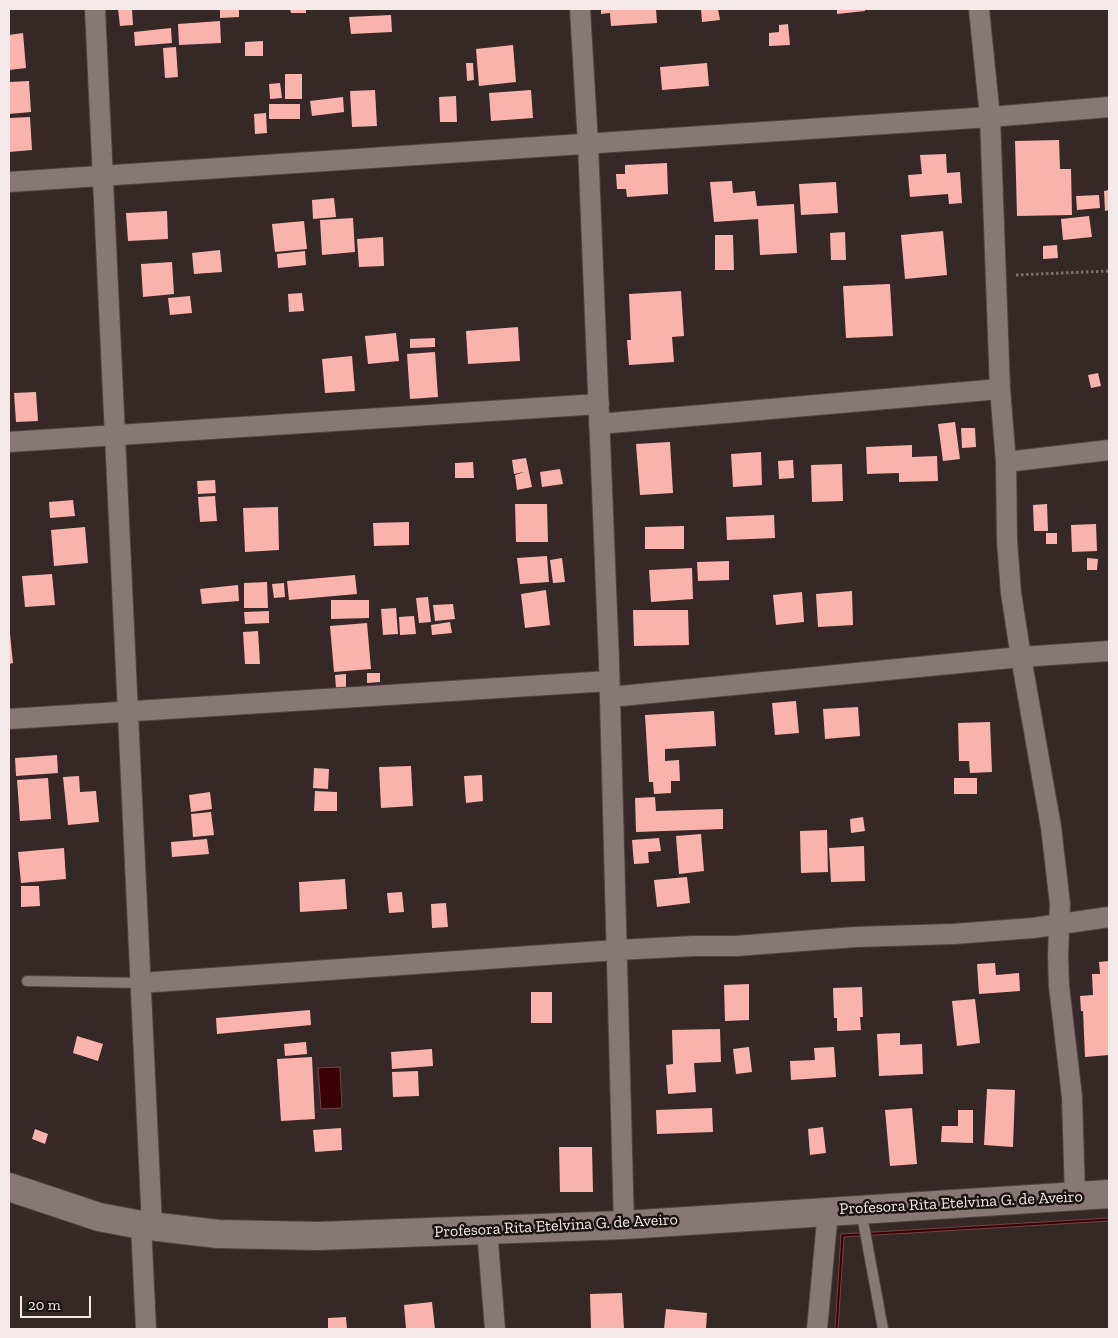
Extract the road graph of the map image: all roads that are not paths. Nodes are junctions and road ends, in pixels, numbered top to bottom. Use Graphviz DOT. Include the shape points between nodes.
graph roads {
  1 [pos="95,9"];
  2 [pos="580,9"];
  3 [pos="979,9"];
  4 [pos="1109,107"];
  5 [pos="990,117"];
  6 [pos="588,144"];
  7 [pos="103,176"];
  8 [pos="9,182"];
  9 [pos="1000,389"];
  10 [pos="598,404"];
  11 [pos="599,424"];
  12 [pos="115,436"];
  13 [pos="9,442"];
  14 [pos="1109,450"];
  15 [pos="1006,462"];
  16 [pos="1109,651"];
  17 [pos="1021,657"];
  18 [pos="609,689"];
  19 [pos="128,711"];
  20 [pos="9,719"];
  21 [pos="1109,917"];
  22 [pos="1059,925"];
  23 [pos="617,950"];
  24 [pos="28,981"];
  25 [pos="140,983"];
  26 [pos="9,1188"];
  27 [pos="1109,1194"];
  28 [pos="1075,1196"];
  29 [pos="861,1209"];
  30 [pos="828,1211"];
  31 [pos="624,1225"];
  32 [pos="147,1226"];
  33 [pos="487,1230"];
  34 [pos="146,1329"];
  35 [pos="495,1329"];
  36 [pos="817,1329"];
  37 [pos="883,1329"];
  1 -- 7 [label="street"];
  2 -- 6 [label="street"];
  3 -- 5 [label="street"];
  4 -- 5 [label="street"];
  5 -- 6 [label="street"];
  5 -- 9 [label="street"];
  6 -- 7 [label="street"];
  6 -- 10 [label="street"];
  7 -- 8 [label="street"];
  7 -- 12 [label="street"];
  9 -- 11 [label="street"];
  9 -- 15 [label="street"];
  10 -- 11 [label="street"];
  10 -- 12 [label="street"];
  11 -- 18 [label="street"];
  12 -- 13 [label="street"];
  12 -- 19 [label="street"];
  14 -- 15 [label="street"];
  15 -- 17 [label="street" via="1007,541"];
  16 -- 17 [label="street"];
  17 -- 18 [label="street"];
  17 -- 22 [label="street" via="1051,827 1060,904"];
  18 -- 19 [label="street"];
  18 -- 23 [label="street"];
  19 -- 20 [label="street"];
  19 -- 25 [label="street"];
  21 -- 22 [label="street"];
  22 -- 23 [label="street" via="953,934"];
  22 -- 28 [label="street" via="1059,986 1072,1097"];
  23 -- 25 [label="street"];
  23 -- 31 [label="street"];
  24 -- 25 [label="lane"];
  25 -- 32 [label="street"];
  26 -- 32 [label="street, Profesora Rita Etelvina G. de Aveiro" via="99,1217"];
  27 -- 28 [label="street, Profesora Rita Etelvina G. de Aveiro"];
  28 -- 29 [label="street, Profesora Rita Etelvina G. de Aveiro"];
  29 -- 30 [label="street, Profesora Rita Etelvina G. de Aveiro"];
  29 -- 37 [label="lane"];
  30 -- 31 [label="street, Profesora Rita Etelvina G. de Aveiro"];
  30 -- 36 [label="street"];
  31 -- 33 [label="street, Profesora Rita Etelvina G. de Aveiro"];
  32 -- 33 [label="street, Profesora Rita Etelvina G. de Aveiro" via="218,1234 318,1236"];
  32 -- 34 [label="street"];
  33 -- 35 [label="street"];
}
